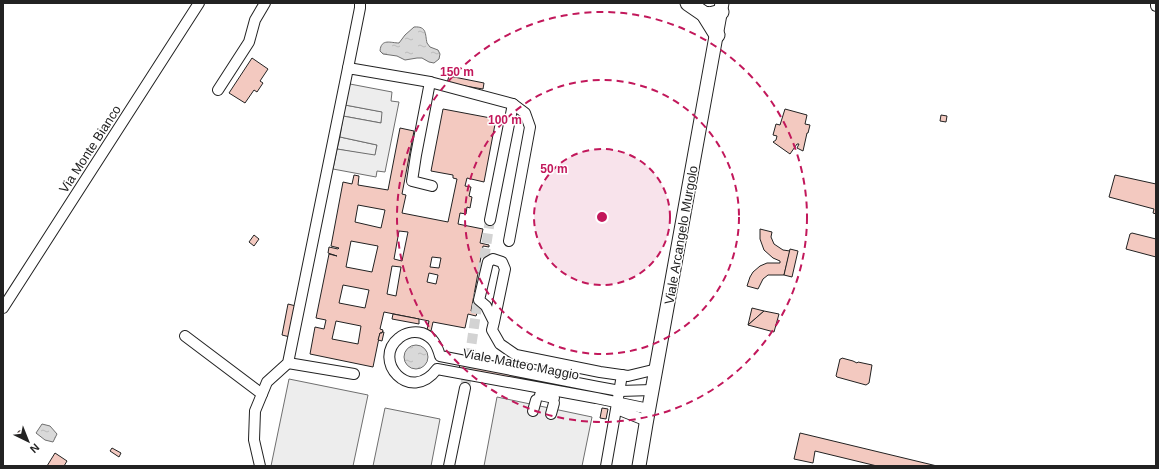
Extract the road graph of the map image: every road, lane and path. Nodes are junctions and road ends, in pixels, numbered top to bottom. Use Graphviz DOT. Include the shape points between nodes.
graph roads {
  1 [pos="199,3"];
  2 [pos="265,3"];
  3 [pos="360,3"];
  4 [pos="688,3"];
  5 [pos="1156,3"];
  6 [pos="1156,6"];
  7 [pos="706,8"];
  8 [pos="722,8"];
  9 [pos="717,35"];
  10 [pos="348,68"];
  11 [pos="430,82"];
  12 [pos="218,90"];
  13 [pos="513,104"];
  14 [pos="432,186"];
  15 [pos="490,220"];
  16 [pos="509,241"];
  17 [pos="3,308"];
  18 [pos="494,322"];
  19 [pos="185,336"];
  20 [pos="440,361"];
  21 [pos="288,363"];
  22 [pos="657,369"];
  23 [pos="354,374"];
  24 [pos="622,375"];
  25 [pos="465,388"];
  26 [pos="620,390"];
  27 [pos="652,390"];
  28 [pos="543,392"];
  29 [pos="597,392"];
  30 [pos="262,394"];
  31 [pos="618,405"];
  32 [pos="533,411"];
  33 [pos="551,414"];
  34 [pos="648,415"];
  35 [pos="260,466"];
  36 [pos="449,466"];
  37 [pos="606,466"];
  38 [pos="639,466"];
  1 -- 17 [label="street, Via Monte Bianco"];
  2 -- 12 [label="street" via="255,20 249,42"];
  3 -- 10 [label="street"];
  4 -- 7 [label="highway"];
  5 -- 6 [label="street"];
  7 -- 8 [label="highway"];
  7 -- 9 [label="highway"];
  8 -- 9 [label="main road, Viale Arcangelo Murgolo"];
  9 -- 22 [label="main road, Viale Arcangelo Murgolo"];
  10 -- 11 [label="street"];
  10 -- 21 [label="street" via="332,160"];
  11 -- 13 [label="street"];
  11 -- 14 [label="street" via="412,181"];
  13 -- 15 [label="street"];
  13 -- 16 [label="street" via="525,114 530,127"];
  18 -- 18 [label="street" via="504,269 502,262 493,259 488,262 480,300"];
  18 -- 24 [label="street" via="492,330 500,344 516,355"];
  19 -- 30 [label="street"];
  20 -- 28 [label="street, Viale Matteo Maggio"];
  21 -- 23 [label="street"];
  21 -- 30 [label="street" via="267,382"];
  22 -- 24 [label="street"];
  22 -- 27 [label="main road, Viale Arcangelo Murgolo"];
  24 -- 26 [label="street"];
  25 -- 36 [label="street"];
  26 -- 27 [label="street"];
  26 -- 28 [label="street" via="440,356 434,340 419,332 402,335 391,348 390,365 400,378 408,382 425,381 437,369"];
  26 -- 31 [label="street"];
  27 -- 34 [label="main road, Viale Arcangelo Murgolo"];
  28 -- 29 [label="street, Viale Matteo Maggio"];
  28 -- 31 [label="street"];
  28 -- 32 [label="street"];
  28 -- 33 [label="street" via="554,401"];
  30 -- 35 [label="street" via="254,411 254,440"];
  31 -- 34 [label="street"];
  31 -- 37 [label="street"];
  34 -- 38 [label="main road, Viale Arcangelo Murgolo"];
}
